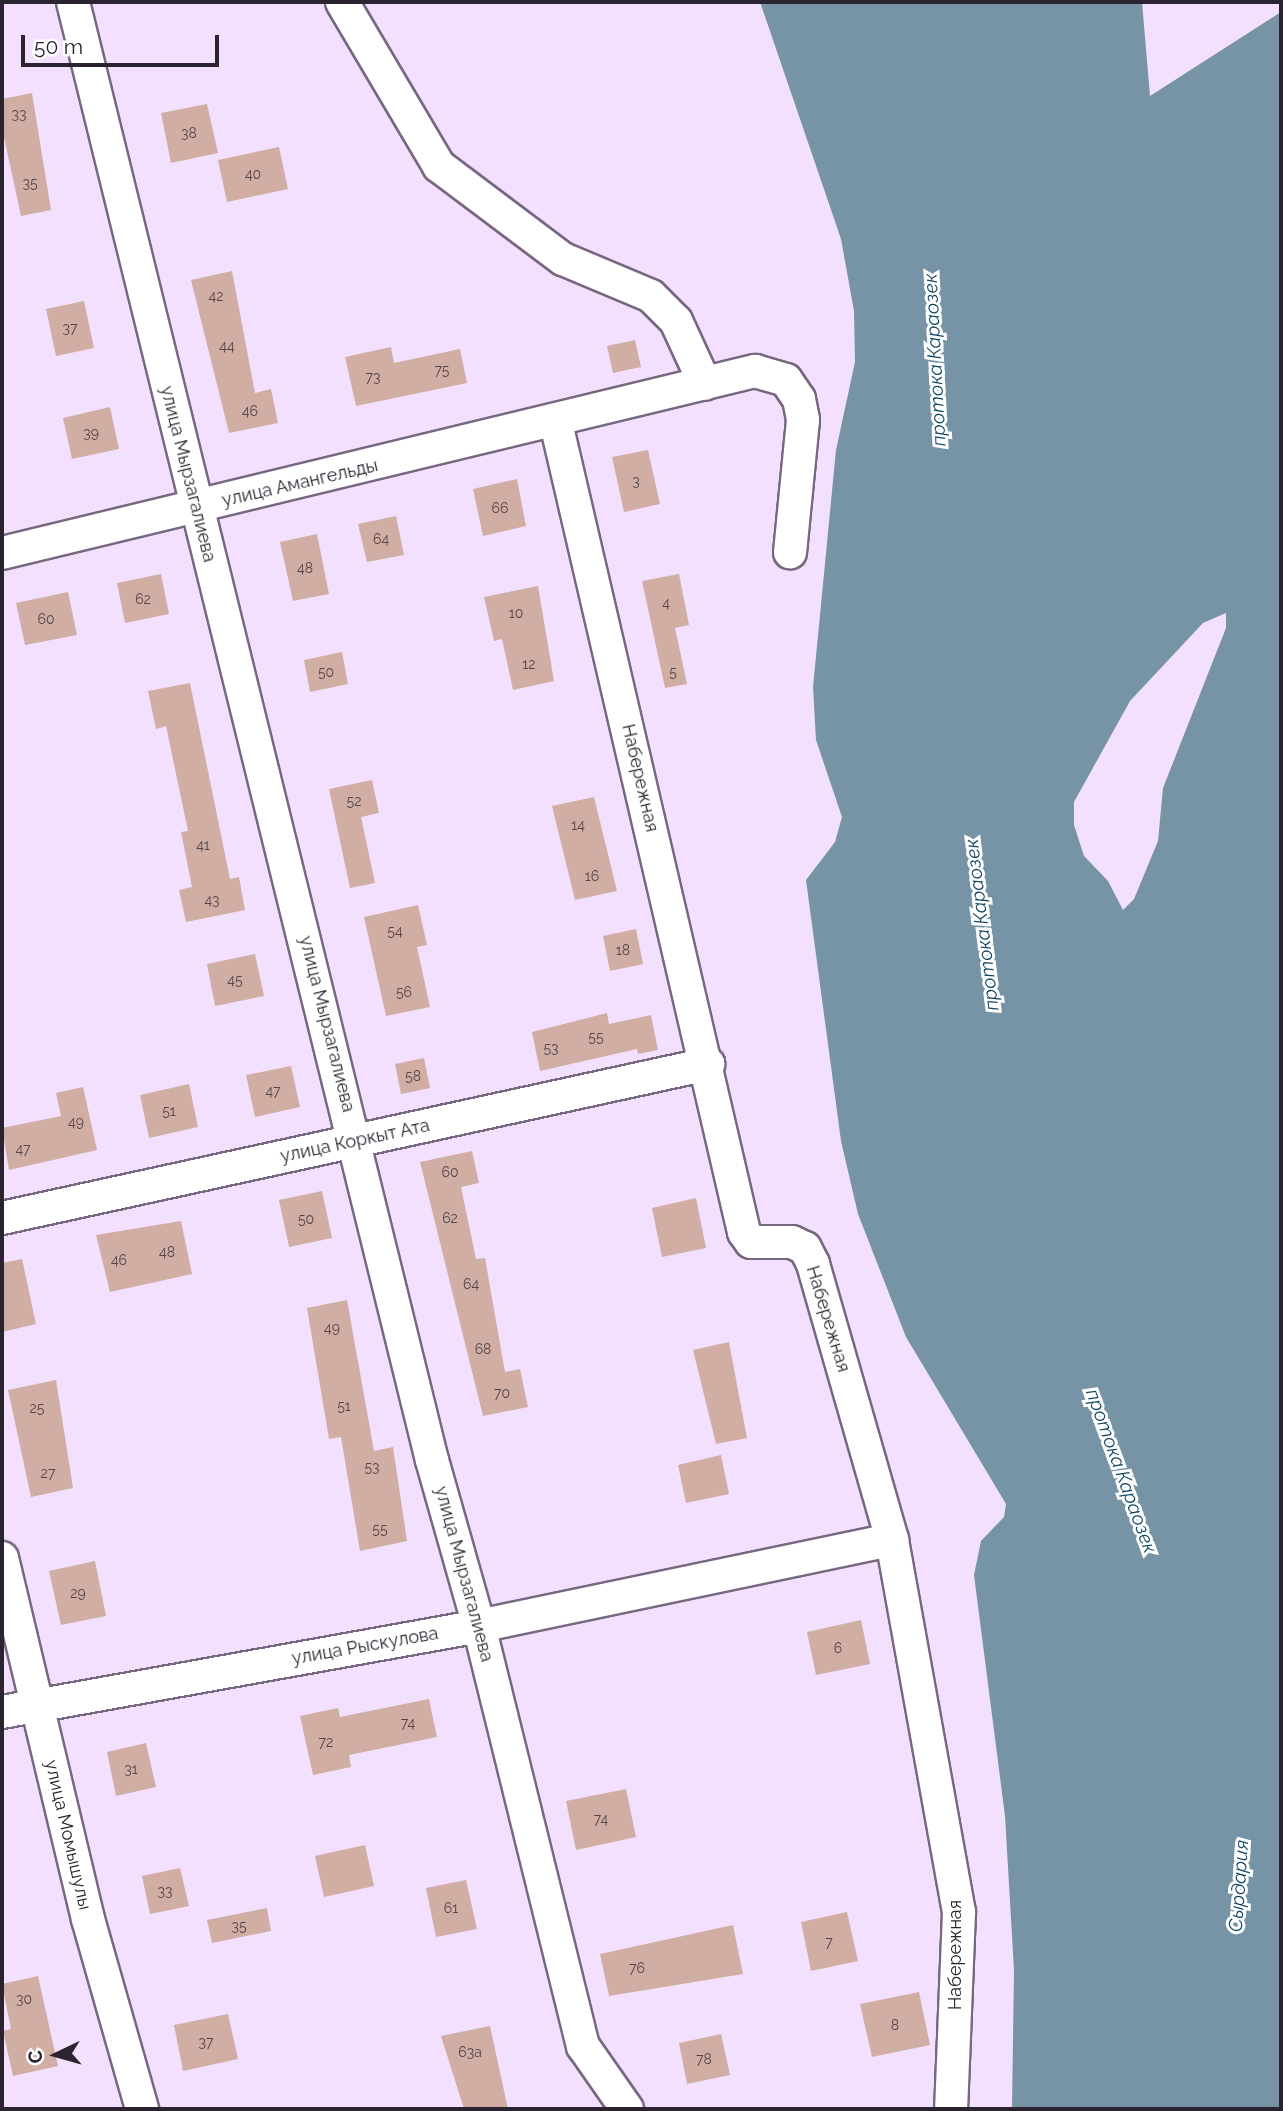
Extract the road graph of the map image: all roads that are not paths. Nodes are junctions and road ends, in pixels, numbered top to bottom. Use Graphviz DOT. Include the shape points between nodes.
graph roads {
  1 [pos="73,2"];
  2 [pos="342,2"];
  3 [pos="705,384"];
  4 [pos="556,423"];
  5 [pos="196,508"];
  6 [pos="790,552"];
  7 [pos="2,553"];
  8 [pos="708,1064"];
  9 [pos="357,1141"];
  10 [pos="2,1217"];
  11 [pos="892,1540"];
  12 [pos="2,1558"];
  13 [pos="479,1626"];
  14 [pos="37,1705"];
  15 [pos="2,1712"];
  16 [pos="142,2109"];
  17 [pos="627,2109"];
  18 [pos="951,2109"];
  1 -- 5 [label="street, улица Мырзагалиева"];
  2 -- 3 [label="street" via="439,166 563,259 650,296 676,321"];
  3 -- 4 [label="street, улица Амангельды"];
  3 -- 6 [label="street, улица Амангельды" via="755,371 786,380 799,399 803,420"];
  4 -- 5 [label="street, улица Амангельды"];
  4 -- 8 [label="street, Набережная"];
  5 -- 7 [label="street, улица Амангельды"];
  5 -- 9 [label="street, улица Мырзагалиева"];
  8 -- 9 [label="street, улица Коркыт Ата"];
  8 -- 11 [label="street, Набережная" via="744,1233 751,1242 792,1242 805,1248 813,1264"];
  9 -- 10 [label="street, улица Коркыт Ата"];
  9 -- 13 [label="street, улица Мырзагалиева" via="432,1460"];
  11 -- 13 [label="street, улица Рыскулова"];
  11 -- 18 [label="street, Набережная" via="959,1912"];
  12 -- 14 [label="street, улица Момышулы"];
  13 -- 14 [label="street, улица Рыскулова"];
  13 -- 17 [label="street, улица Мырзагалиева" via="583,2046"];
  14 -- 15 [label="street, улица Рыскулова"];
  14 -- 16 [label="street, улица Момышулы" via="88,1919"];
}
